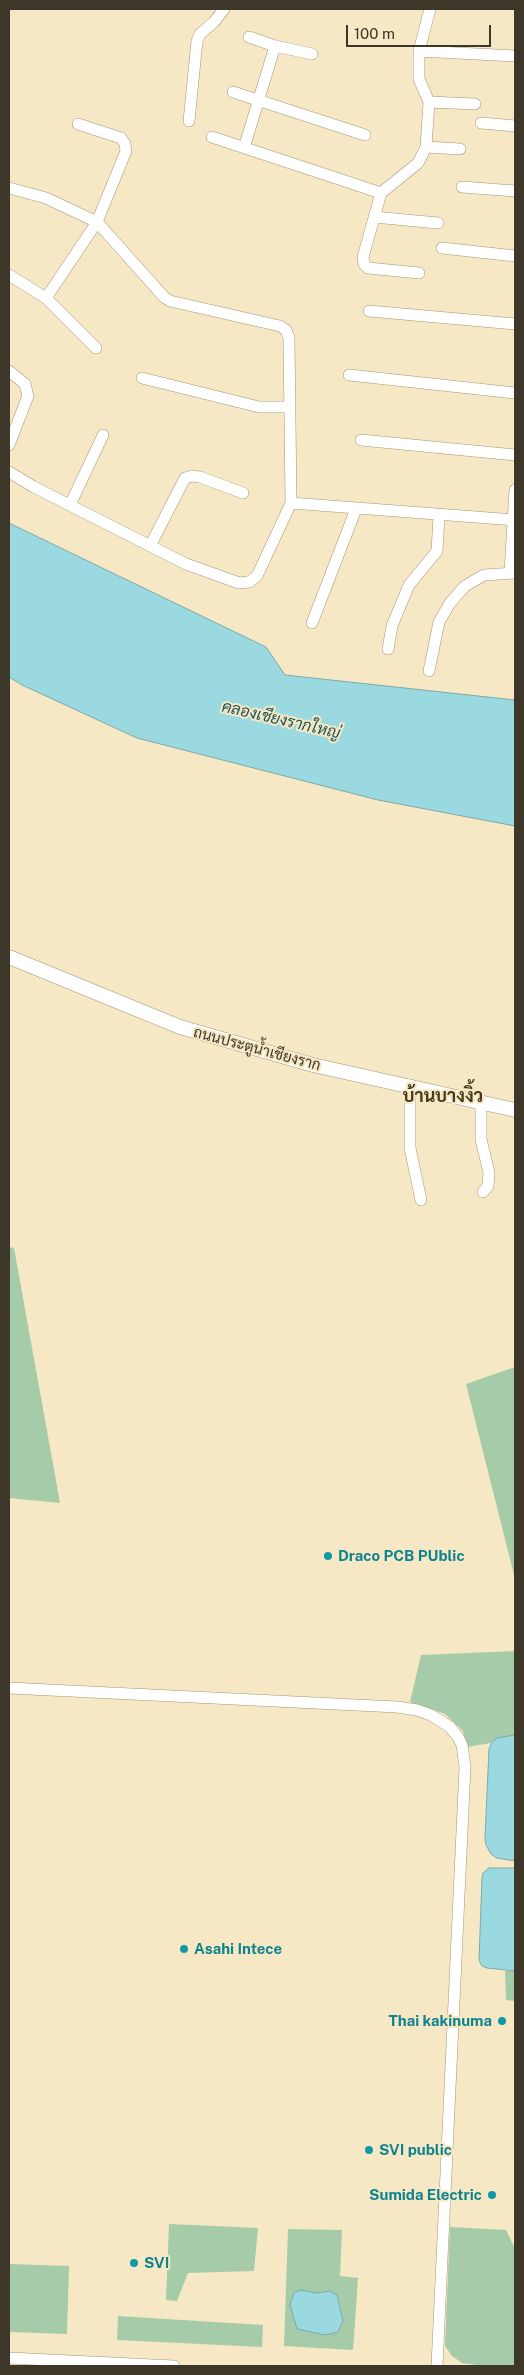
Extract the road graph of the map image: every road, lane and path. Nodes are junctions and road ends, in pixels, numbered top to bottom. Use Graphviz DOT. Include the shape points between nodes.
graph roads {
  1 [pos="224,9"];
  2 [pos="430,9"];
  3 [pos="249,37"];
  4 [pos="274,46"];
  5 [pos="419,51"];
  6 [pos="312,54"];
  7 [pos="515,56"];
  8 [pos="232,92"];
  9 [pos="259,100"];
  10 [pos="429,102"];
  11 [pos="476,104"];
  12 [pos="189,121"];
  13 [pos="481,123"];
  14 [pos="78,124"];
  15 [pos="515,126"];
  16 [pos="365,135"];
  17 [pos="212,137"];
  18 [pos="426,147"];
  19 [pos="244,148"];
  20 [pos="460,149"];
  21 [pos="462,187"];
  22 [pos="9,188"];
  23 [pos="515,191"];
  24 [pos="381,193"];
  25 [pos="374,217"];
  26 [pos="438,223"];
  27 [pos="94,227"];
  28 [pos="442,248"];
  29 [pos="515,256"];
  30 [pos="419,273"];
  31 [pos="9,276"];
  32 [pos="46,298"];
  33 [pos="369,311"];
  34 [pos="515,324"];
  35 [pos="96,348"];
  36 [pos="9,371"];
  37 [pos="349,375"];
  38 [pos="142,378"];
  39 [pos="515,392"];
  40 [pos="290,407"];
  41 [pos="103,435"];
  42 [pos="360,440"];
  43 [pos="9,445"];
  44 [pos="515,455"];
  45 [pos="9,472"];
  46 [pos="515,490"];
  47 [pos="243,493"];
  48 [pos="291,503"];
  49 [pos="70,505"];
  50 [pos="351,508"];
  51 [pos="439,516"];
  52 [pos="514,520"];
  53 [pos="150,546"];
  54 [pos="512,572"];
  55 [pos="312,622"];
  56 [pos="388,649"];
  57 [pos="429,671"];
  58 [pos="9,957"];
  59 [pos="410,1085"];
  60 [pos="480,1101"];
  61 [pos="515,1110"];
  62 [pos="483,1192"];
  63 [pos="421,1200"];
  64 [pos="9,1688"];
  65 [pos="9,2358"];
  66 [pos="174,2366"];
  67 [pos="437,2366"];
  1 -- 12 [label="street" via="197,41"];
  2 -- 5 [label="street"];
  3 -- 4 [label="street"];
  4 -- 6 [label="street"];
  4 -- 9 [label="street"];
  5 -- 7 [label="street"];
  5 -- 10 [label="street" via="419,79"];
  8 -- 9 [label="street"];
  9 -- 16 [label="street"];
  9 -- 19 [label="street"];
  10 -- 11 [label="street"];
  10 -- 18 [label="street"];
  13 -- 15 [label="street"];
  14 -- 27 [label="street" via="121,138 125,144 126,151"];
  17 -- 19 [label="street"];
  18 -- 20 [label="street"];
  18 -- 24 [label="street" via="418,163"];
  19 -- 24 [label="street"];
  21 -- 23 [label="street"];
  22 -- 27 [label="street" via="46,198"];
  24 -- 25 [label="street"];
  25 -- 26 [label="street"];
  25 -- 30 [label="street" via="364,264 368,268"];
  27 -- 32 [label="street"];
  27 -- 40 [label="street" via="170,302 286,330 289,338"];
  28 -- 29 [label="street"];
  31 -- 32 [label="street"];
  32 -- 35 [label="street"];
  33 -- 34 [label="street"];
  36 -- 43 [label="street" via="25,384 28,396"];
  37 -- 39 [label="street"];
  38 -- 40 [label="street" via="260,407"];
  40 -- 48 [label="street"];
  41 -- 49 [label="street"];
  42 -- 44 [label="street"];
  45 -- 49 [label="street"];
  46 -- 52 [label="street"];
  47 -- 53 [label="street" via="200,477 185,478"];
  48 -- 50 [label="street"];
  48 -- 53 [label="street" via="257,576 249,582 239,583 186,564"];
  49 -- 53 [label="street"];
  50 -- 51 [label="street"];
  50 -- 55 [label="street"];
  51 -- 52 [label="street"];
  51 -- 56 [label="street" via="437,551 409,584 392,626"];
  52 -- 54 [label="street"];
  54 -- 57 [label="street" via="484,575 465,586 450,603 439,622"];
  58 -- 59 [label="street, ถนนประตูน้ำเชียงราก" via="173,1025 313,1065"];
  59 -- 60 [label="street, ถนนประตูน้ำเชียงราก"];
  59 -- 63 [label="street" via="410,1148"];
  60 -- 61 [label="street, ถนนประตูน้ำเชียงราก"];
  60 -- 62 [label="street" via="481,1139 490,1173 488,1186"];
  64 -- 67 [label="street" via="397,1707 431,1715 450,1727 458,1737 465,1766"];
  65 -- 66 [label="street"];
}
